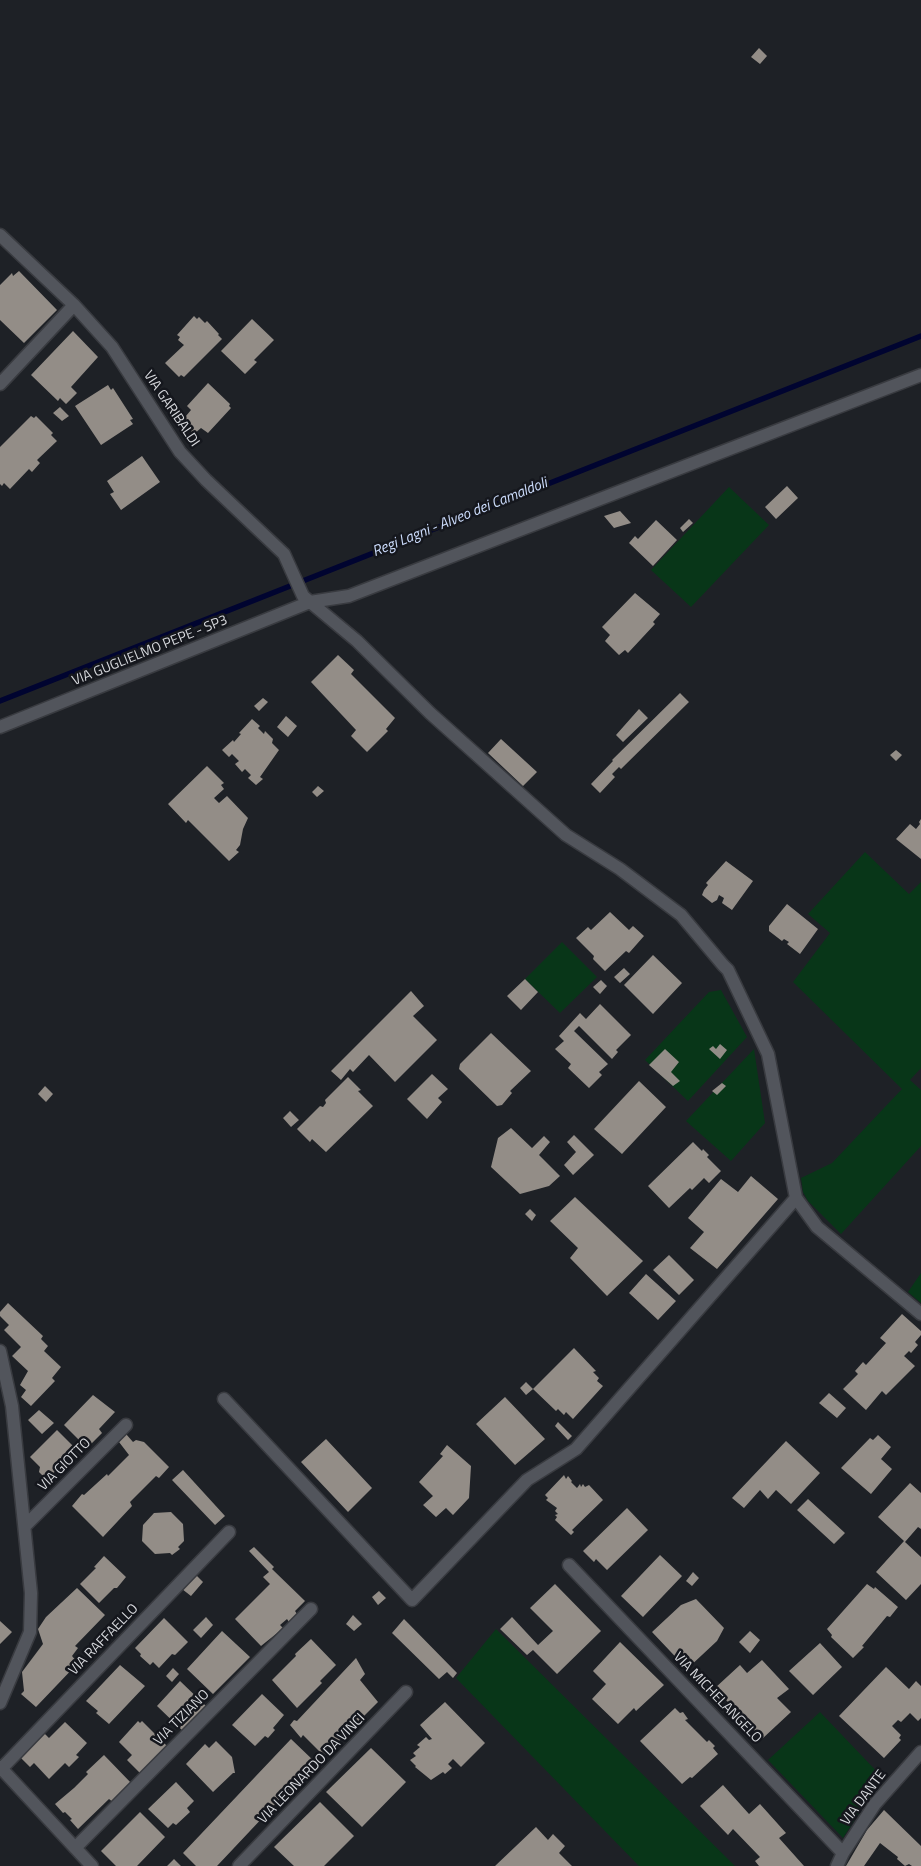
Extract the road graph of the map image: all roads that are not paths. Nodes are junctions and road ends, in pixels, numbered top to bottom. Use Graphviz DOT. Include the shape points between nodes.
graph roads {
  1 [pos="0,235"];
  2 [pos="74,305"];
  3 [pos="921,375"];
  4 [pos="0,384"];
  5 [pos="307,599"];
  6 [pos="0,727"];
  7 [pos="796,1198"];
  8 [pos="921,1314"];
  9 [pos="0,1351"];
  10 [pos="224,1399"];
  11 [pos="126,1425"];
  12 [pos="25,1526"];
  13 [pos="229,1532"];
  14 [pos="569,1565"];
  15 [pos="311,1609"];
  16 [pos="406,1692"];
  17 [pos="0,1703"];
  18 [pos="921,1752"];
  19 [pos="1,1768"];
  20 [pos="75,1848"];
  21 [pos="843,1853"];
  22 [pos="92,1866"];
  23 [pos="239,1866"];
  24 [pos="837,1866"];
  1 -- 2 [label="street, VIA GARIBALDI"];
  2 -- 4 [label="street"];
  2 -- 5 [label="street, VIA GARIBALDI" via="112,347 180,452 284,554"];
  3 -- 5 [label="street, VIA GUGLIELMO PEPE - SP3" via="349,596"];
  5 -- 6 [label="street, VIA GUGLIELMO PEPE - SP3"];
  5 -- 7 [label="street" via="357,641 430,713 566,835 620,869 681,915 728,970 768,1054"];
  7 -- 8 [label="street" via="817,1227"];
  7 -- 10 [label="street" via="576,1448 527,1480 412,1600"];
  9 -- 12 [label="street" via="12,1406"];
  11 -- 12 [label="street, VIA GIOTTO"];
  12 -- 17 [label="street" via="31,1593 30,1632"];
  13 -- 19 [label="street, VIA RAFFAELLO"];
  14 -- 21 [label="street, VIA MICHELANGELO"];
  15 -- 20 [label="street, VIA TIZIANO"];
  16 -- 23 [label="street, VIA LEONARDO DA VINCI"];
  18 -- 21 [label="street, VIA DANTE" via="875,1804"];
  19 -- 20 [label="street"];
  20 -- 22 [label="street"];
  21 -- 24 [label="street, VIA DANTE"];
}
